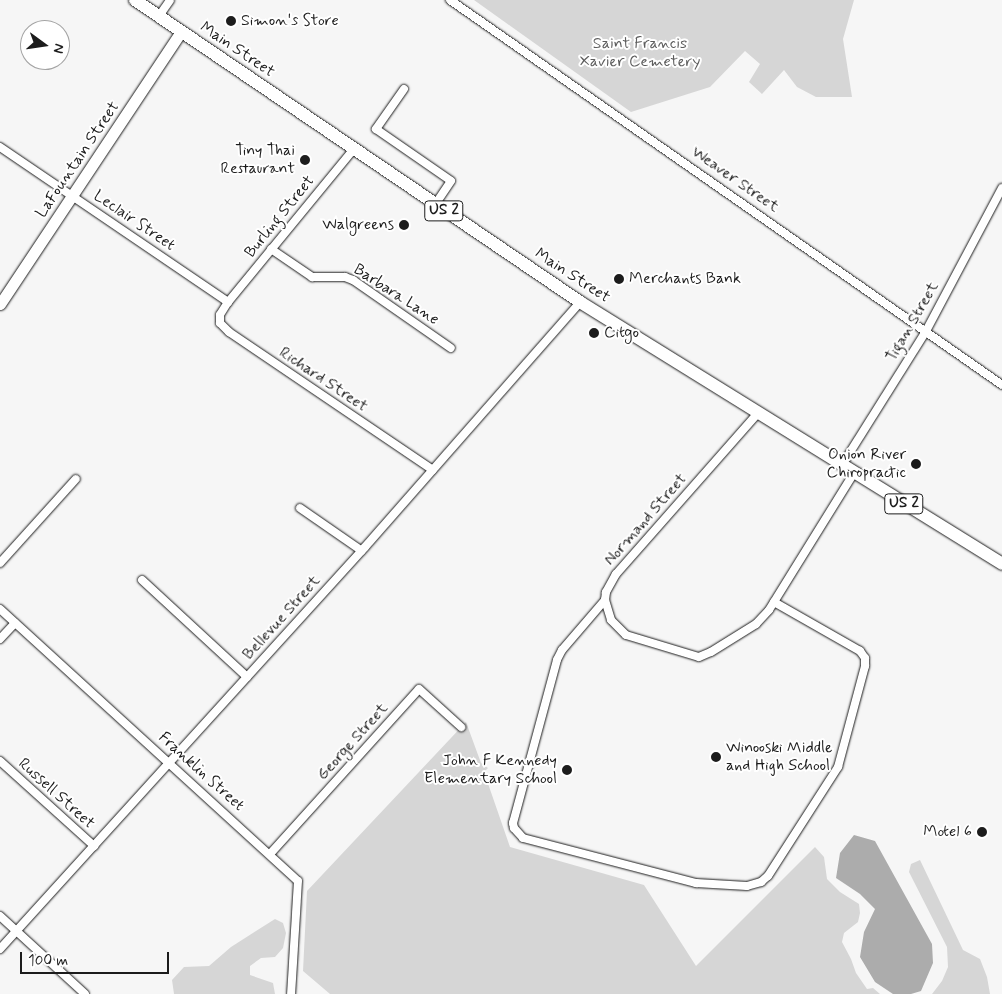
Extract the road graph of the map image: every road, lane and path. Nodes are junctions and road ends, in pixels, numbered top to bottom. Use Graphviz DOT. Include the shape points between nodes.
graph roads {
  1 [pos="135,0"];
  2 [pos="170,0"];
  3 [pos="450,0"];
  4 [pos="159,16"];
  5 [pos="181,32"];
  6 [pos="404,89"];
  7 [pos="0,147"];
  8 [pos="353,150"];
  9 [pos="1002,188"];
  10 [pos="74,196"];
  11 [pos="435,205"];
  12 [pos="271,249"];
  13 [pos="228,302"];
  14 [pos="580,302"];
  15 [pos="0,304"];
  16 [pos="926,331"];
  17 [pos="452,348"];
  18 [pos="1002,385"];
  19 [pos="758,413"];
  20 [pos="842,466"];
  21 [pos="433,470"];
  22 [pos="854,473"];
  23 [pos="76,479"];
  24 [pos="300,508"];
  25 [pos="362,550"];
  26 [pos="0,564"];
  27 [pos="1002,564"];
  28 [pos="142,580"];
  29 [pos="605,600"];
  30 [pos="774,602"];
  31 [pos="0,609"];
  32 [pos="15,623"];
  33 [pos="0,639"];
  34 [pos="247,677"];
  35 [pos="460,727"];
  36 [pos="0,761"];
  37 [pos="171,763"];
  38 [pos="94,846"];
  39 [pos="270,854"];
  40 [pos="0,916"];
  41 [pos="17,931"];
  42 [pos="0,949"];
  43 [pos="85,994"];
  44 [pos="291,994"];
  1 -- 4 [label="main road, Main Street / US 2"];
  2 -- 4 [label="street"];
  3 -- 16 [label="street, Weaver Street"];
  4 -- 5 [label="main road, Main Street / US 2"];
  5 -- 8 [label="main road, Main Street / US 2"];
  5 -- 10 [label="street, LaFountain Street"];
  6 -- 11 [label="street" via="376,129 451,181"];
  7 -- 10 [label="street, Leclair Street"];
  8 -- 11 [label="main road, Main Street / US 2"];
  8 -- 12 [label="street, Burling Street"];
  9 -- 16 [label="street, Tigan Street"];
  10 -- 13 [label="street, Leclair Street"];
  10 -- 15 [label="street, LaFountain Street"];
  11 -- 14 [label="main road, Main Street / US 2"];
  12 -- 13 [label="street, Burling Street"];
  12 -- 17 [label="street, Barbara Lane" via="312,277 353,280"];
  13 -- 21 [label="street, Richard Street" via="220,318 224,328"];
  14 -- 19 [label="main road, Main Street / US 2"];
  14 -- 21 [label="street, Bellevue Street"];
  16 -- 18 [label="street, Weaver Street"];
  16 -- 20 [label="street, Tigan Street"];
  19 -- 20 [label="main road, Main Street / US 2"];
  19 -- 29 [label="street, Normand Street" via="630,557 613,579"];
  20 -- 22 [label="main road, Main Street / US 2"];
  21 -- 25 [label="street, Bellevue Street"];
  22 -- 27 [label="main road, Main Street / US 2"];
  22 -- 30 [label="street"];
  23 -- 26 [label="street"];
  24 -- 25 [label="street"];
  25 -- 34 [label="street, Bellevue Street"];
  28 -- 34 [label="street"];
  29 -- 30 [label="street" via="611,620 626,635 699,656 756,624"];
  29 -- 30 [label="street, Normand Street" via="560,655 514,828 523,838 696,883 747,886 768,876 838,767 865,666 860,652"];
  31 -- 32 [label="street, Franklin Street"];
  32 -- 33 [label="street"];
  32 -- 37 [label="street, Franklin Street"];
  34 -- 37 [label="street, Bellevue Street"];
  35 -- 39 [label="street, George Street" via="419,689"];
  36 -- 38 [label="street, Russell Street"];
  37 -- 38 [label="street, Bellevue Street"];
  37 -- 39 [label="street, Franklin Street"];
  38 -- 41 [label="street, Bellevue Street"];
  39 -- 44 [label="street, Franklin Street" via="298,881"];
  40 -- 41 [label="street"];
  41 -- 42 [label="street, Bellevue Street"];
  41 -- 43 [label="street"];
}
